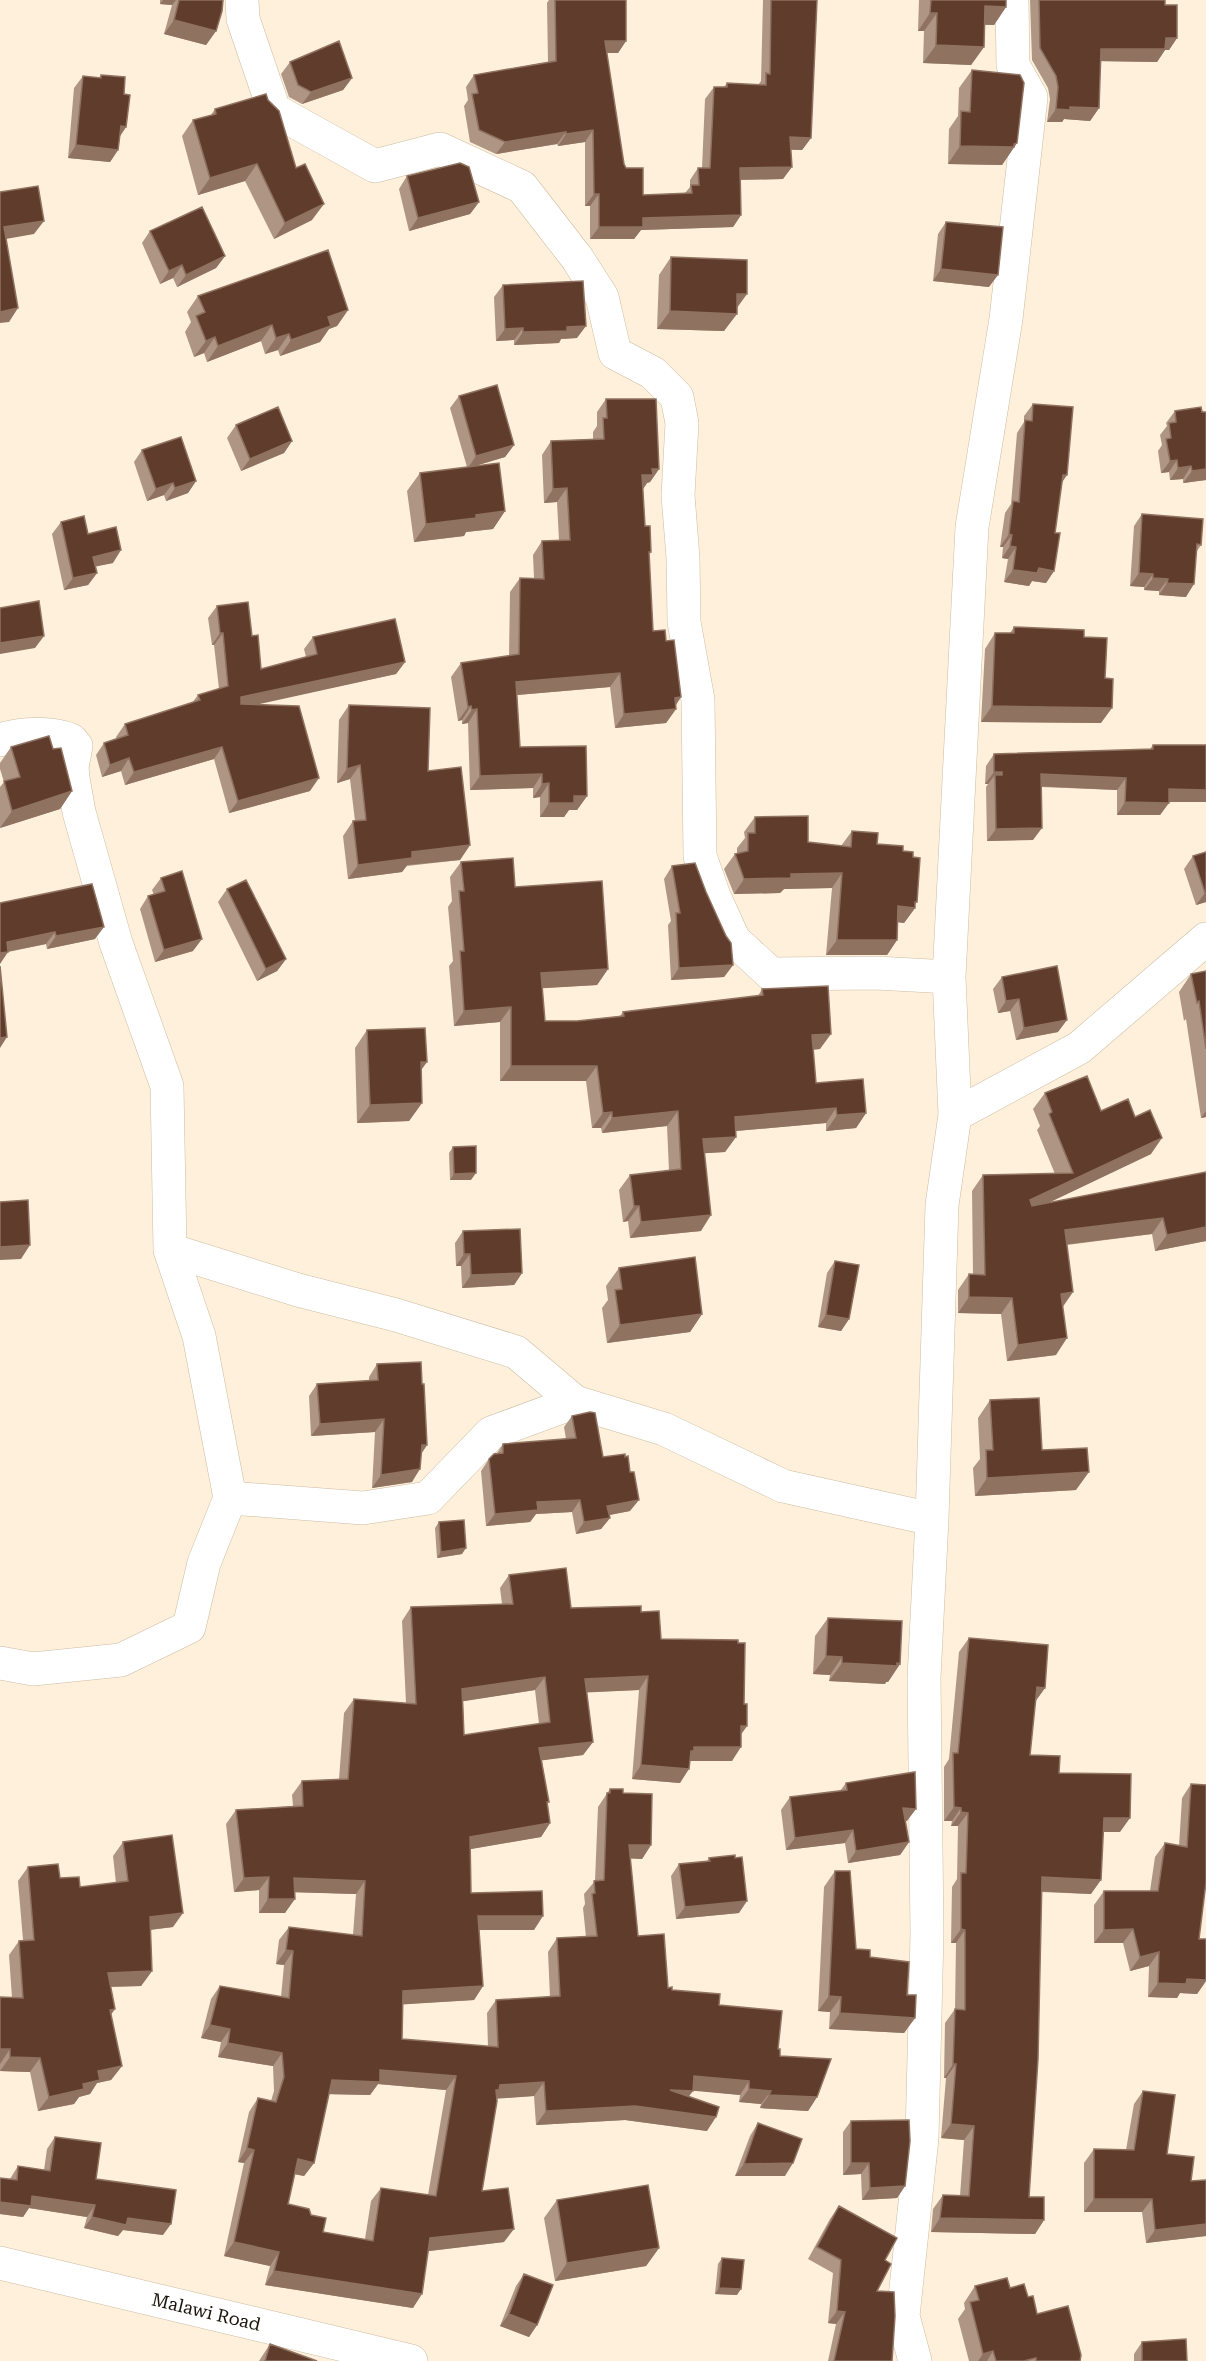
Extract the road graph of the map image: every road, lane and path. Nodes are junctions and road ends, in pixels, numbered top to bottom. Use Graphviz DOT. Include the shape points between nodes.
graph roads {
  1 [pos="242,0"];
  2 [pos="1012,0"];
  3 [pos="0,740"];
  4 [pos="1206,939"];
  5 [pos="949,977"];
  6 [pos="955,1115"];
  7 [pos="170,1250"];
  8 [pos="575,1402"];
  9 [pos="230,1498"];
  10 [pos="932,1519"];
  11 [pos="0,1663"];
  12 [pos="0,2263"];
  13 [pos="411,2361"];
  14 [pos="915,2361"];
  1 -- 5 [label="street" via="243,20 274,110 375,166 440,149 522,187 602,297 615,353 653,373 677,397 682,423 678,495 684,622 698,700 700,856 734,940 771,974"];
  2 -- 5 [label="street" via="1013,65 1031,97 1006,319 972,527"];
  3 -- 7 [label="street" via="14,735 57,736 76,746 72,767 80,812 116,943 167,1086"];
  4 -- 6 [label="street" via="1079,1048"];
  5 -- 6 [label="street"];
  6 -- 10 [label="street" via="942,1204"];
  7 -- 8 [label="street" via="516,1352"];
  7 -- 9 [label="street" via="199,1336"];
  8 -- 9 [label="street" via="491,1433 428,1498 363,1508"];
  8 -- 10 [label="street" via="664,1429 783,1486"];
  9 -- 11 [label="street" via="204,1563 189,1627 121,1660 33,1669"];
  10 -- 14 [label="street" via="924,1678 927,1933 922,2138 903,2316"];
  12 -- 13 [label="street, Malawi Road"];
}
